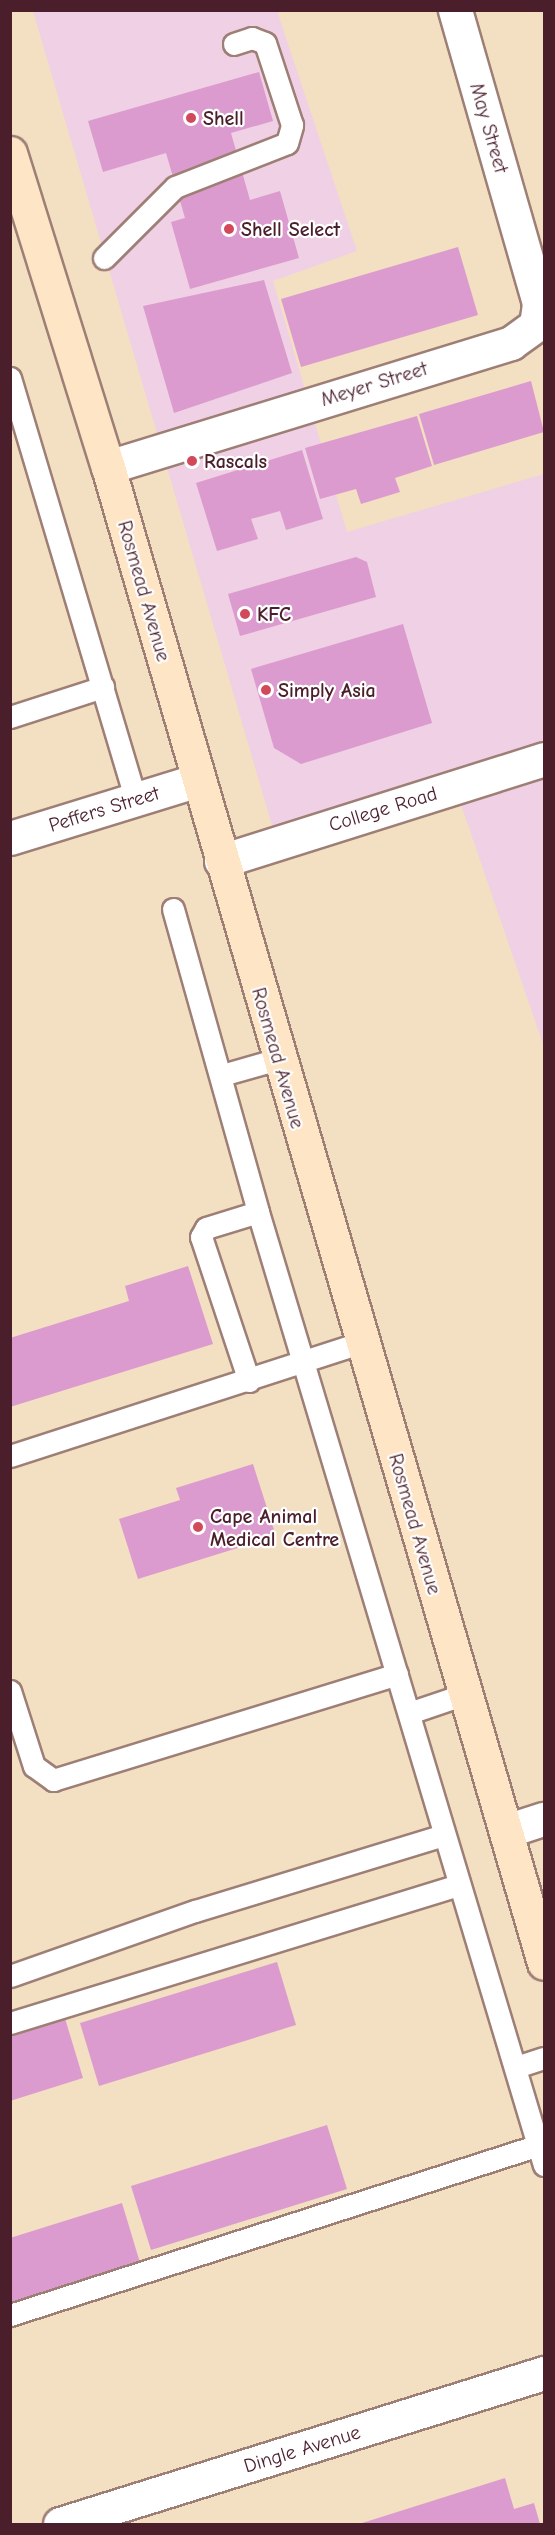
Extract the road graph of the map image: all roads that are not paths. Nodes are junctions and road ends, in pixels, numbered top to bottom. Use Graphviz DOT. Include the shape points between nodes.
graph roads {
  1 [pos="454,10"];
  2 [pos="234,44"];
  3 [pos="10,153"];
  4 [pos="534,243"];
  5 [pos="104,258"];
  6 [pos="10,378"];
  7 [pos="108,467"];
  8 [pos="103,687"];
  9 [pos="10,717"];
  10 [pos="544,759"];
  11 [pos="198,780"];
  12 [pos="135,798"];
  13 [pos="10,838"];
  14 [pos="221,861"];
  15 [pos="173,909"];
  16 [pos="278,1059"];
  17 [pos="222,1075"];
  18 [pos="258,1212"];
  19 [pos="362,1342"];
  20 [pos="304,1361"];
  21 [pos="249,1381"];
  22 [pos="10,1456"];
  23 [pos="398,1674"];
  24 [pos="10,1691"];
  25 [pos="465,1694"];
  26 [pos="409,1713"];
  27 [pos="544,1819"];
  28 [pos="506,1831"];
  29 [pos="444,1835"];
  30 [pos="459,1885"];
  31 [pos="544,1963"];
  32 [pos="10,1976"];
  33 [pos="10,2023"];
  34 [pos="544,2058"];
  35 [pos="516,2067"];
  36 [pos="542,2155"];
  37 [pos="10,2314"];
  38 [pos="544,2373"];
  39 [pos="60,2524"];
  1 -- 4 [label="street, May Street"];
  2 -- 5 [label="lane" via="252,38 266,43 292,125 286,143 175,187"];
  3 -- 7 [label="main road, Rosmead Avenue"];
  4 -- 7 [label="street, Meyer Street" via="539,303 536,325 528,335"];
  6 -- 8 [label="lane"];
  7 -- 11 [label="main road, Rosmead Avenue"];
  8 -- 9 [label="lane"];
  8 -- 12 [label="lane"];
  10 -- 14 [label="street, College Road"];
  11 -- 12 [label="street, Peffers Street"];
  11 -- 14 [label="main road, Rosmead Avenue"];
  12 -- 13 [label="street, Peffers Street"];
  14 -- 16 [label="main road, Rosmead Avenue"];
  15 -- 17 [label="lane"];
  16 -- 17 [label="lane"];
  16 -- 19 [label="main road, Rosmead Avenue"];
  17 -- 18 [label="lane"];
  18 -- 20 [label="lane"];
  18 -- 21 [label="lane" via="206,1228 201,1237"];
  19 -- 20 [label="lane"];
  19 -- 25 [label="main road, Rosmead Avenue"];
  20 -- 21 [label="lane"];
  20 -- 23 [label="lane"];
  21 -- 22 [label="lane"];
  23 -- 24 [label="lane" via="53,1780 34,1766"];
  23 -- 26 [label="lane"];
  25 -- 26 [label="lane"];
  25 -- 28 [label="main road, Rosmead Avenue"];
  26 -- 29 [label="lane"];
  27 -- 28 [label="street"];
  28 -- 31 [label="main road, Rosmead Avenue"];
  29 -- 30 [label="lane"];
  29 -- 32 [label="lane" via="195,1911"];
  30 -- 33 [label="lane"];
  30 -- 35 [label="lane"];
  34 -- 35 [label="lane"];
  35 -- 36 [label="lane"];
  36 -- 37 [label="lane"];
  38 -- 39 [label="street, Dingle Avenue"];
}
